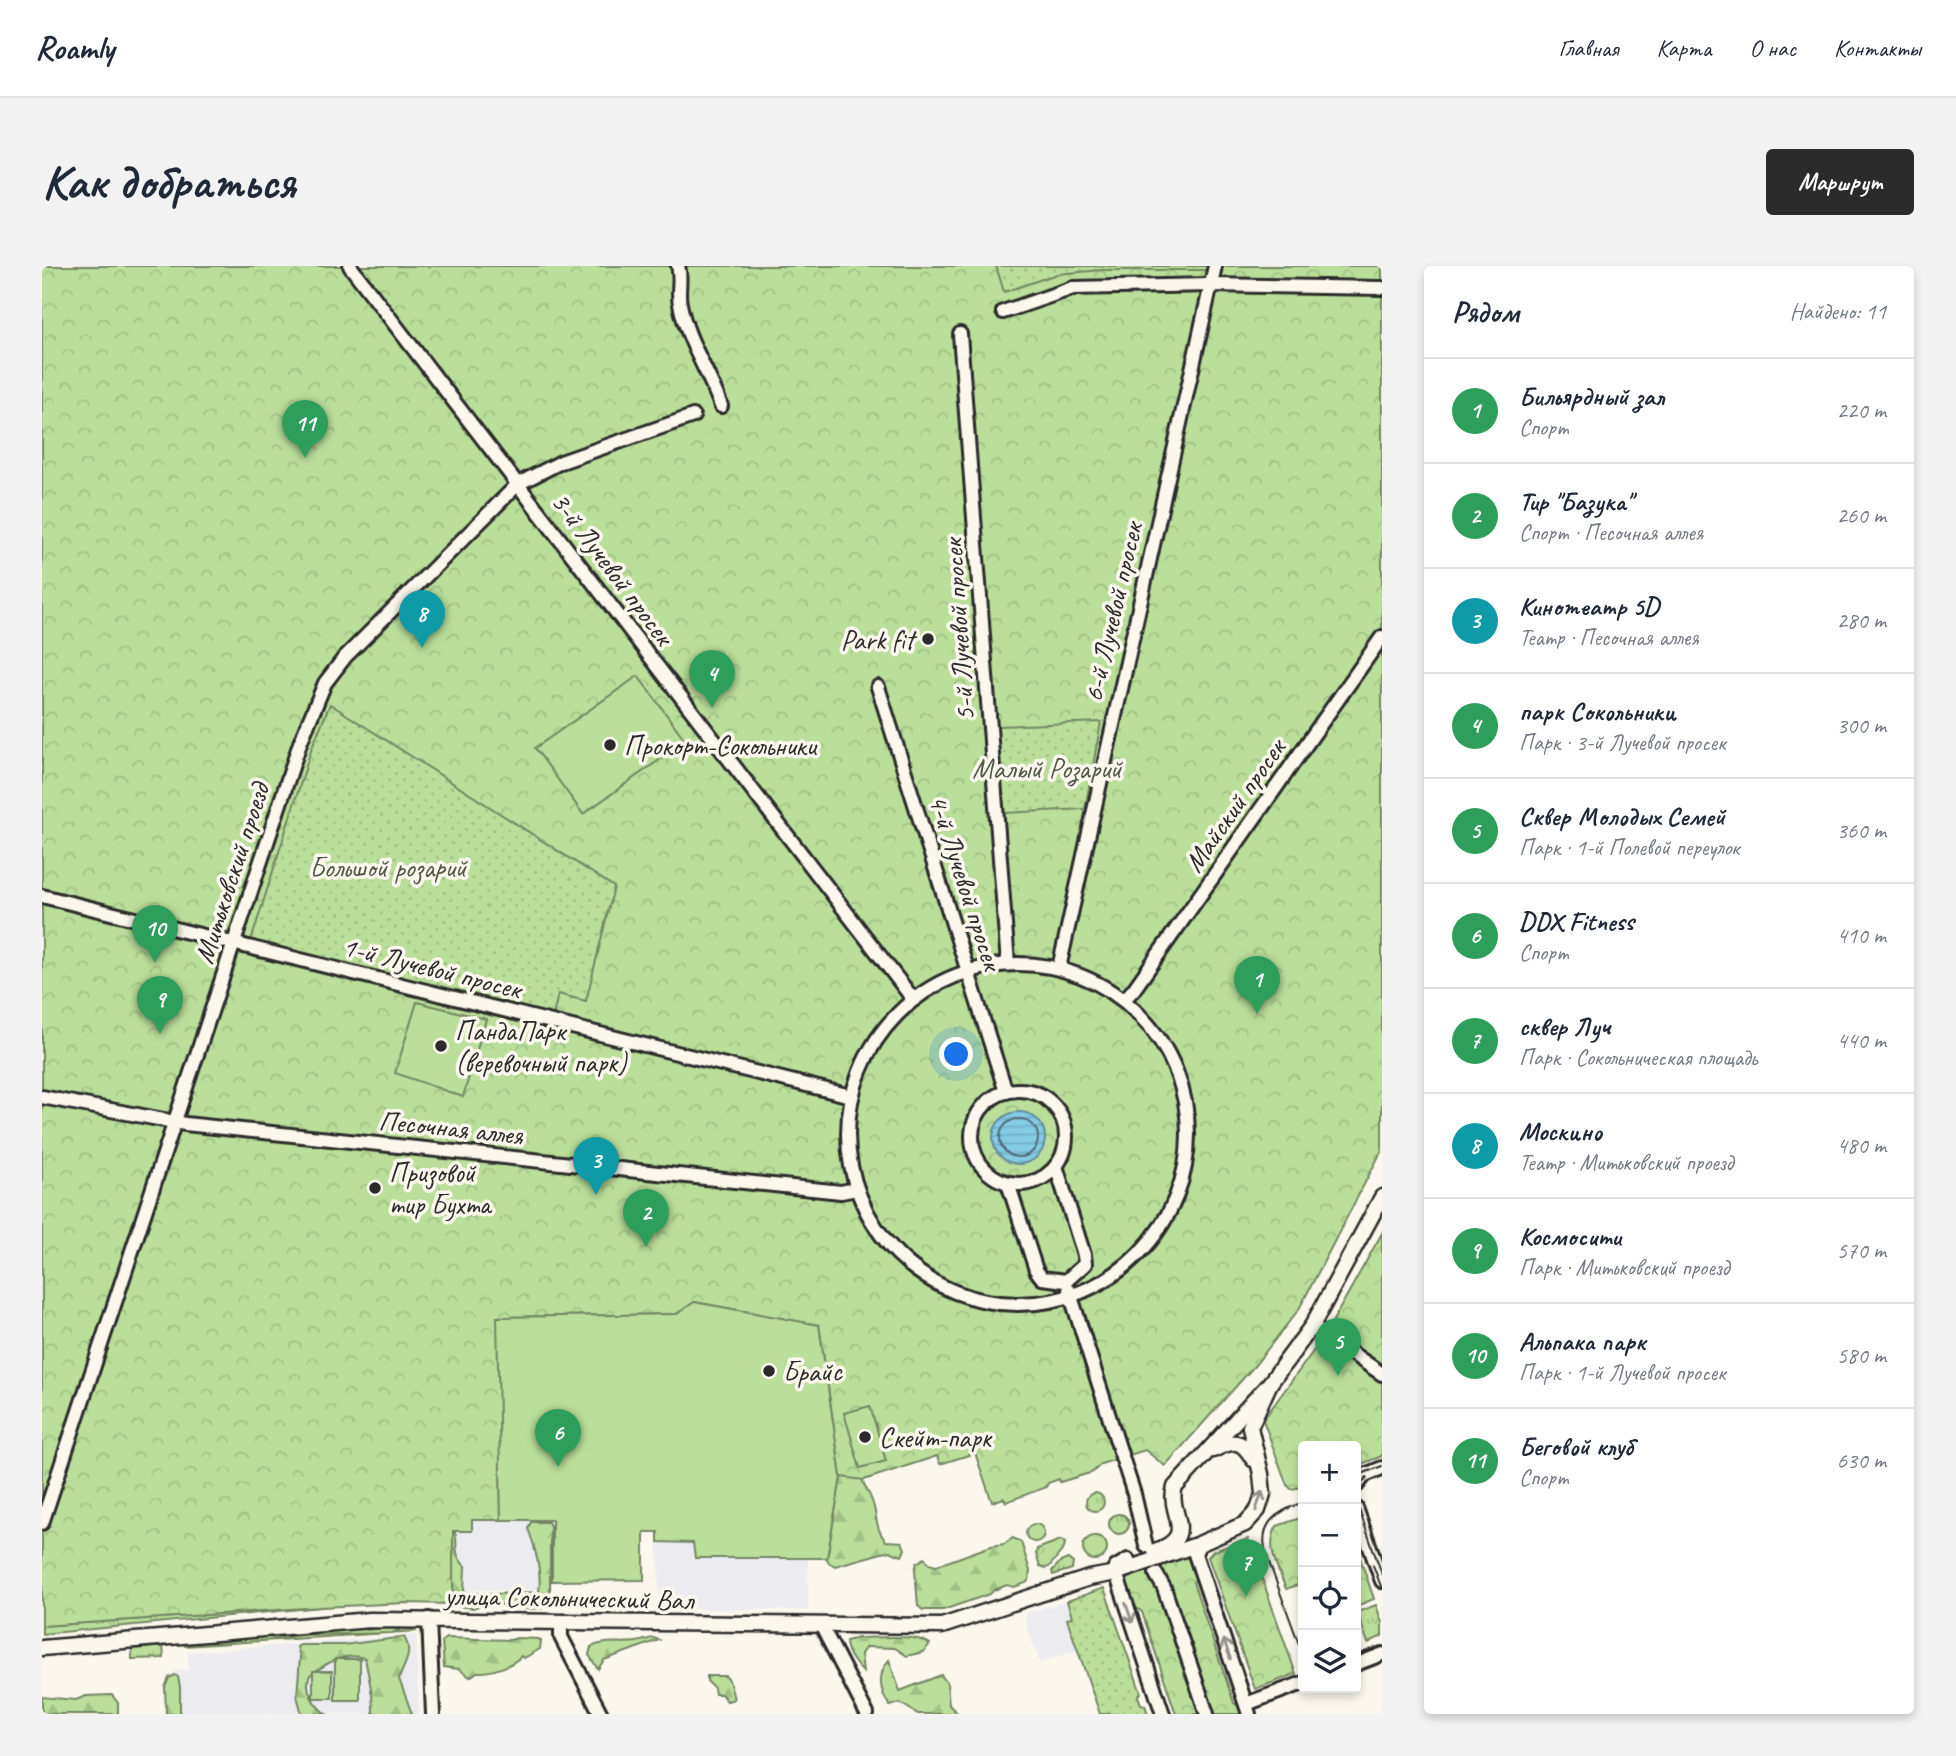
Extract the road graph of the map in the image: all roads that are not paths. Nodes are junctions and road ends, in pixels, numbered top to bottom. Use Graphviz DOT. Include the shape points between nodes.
graph roads {
  1 [pos="350,266"];
  2 [pos="678,266"];
  3 [pos="1215,266"];
  4 [pos="1210,285"];
  5 [pos="1382,288"];
  6 [pos="1003,312"];
  7 [pos="960,334"];
  8 [pos="721,407"];
  9 [pos="693,416"];
  10 [pos="518,484"];
  11 [pos="1382,637"];
  12 [pos="878,687"];
  13 [pos="42,896"];
  14 [pos="234,943"];
  15 [pos="1008,964"];
  16 [pos="1059,968"];
  17 [pos="968,971"];
  18 [pos="913,999"];
  19 [pos="1124,1000"];
  20 [pos="1006,1092"];
  21 [pos="851,1096"];
  22 [pos="42,1097"];
  23 [pos="174,1123"];
  24 [pos="1056,1166"];
  25 [pos="1008,1183"];
  26 [pos="856,1189"];
  27 [pos="1382,1197"];
  28 [pos="1066,1281"];
  29 [pos="1071,1295"];
  30 [pos="1312,1325"];
  31 [pos="1382,1374"];
  32 [pos="1270,1383"];
  33 [pos="1206,1454"];
  34 [pos="1382,1468"];
  35 [pos="1260,1470"];
  36 [pos="1361,1480"];
  37 [pos="1180,1481"];
  38 [pos="42,1522"];
  39 [pos="1361,1522"];
  40 [pos="1214,1536"];
  41 [pos="1199,1544"];
  42 [pos="1148,1549"];
  43 [pos="1128,1560"];
  44 [pos="1116,1573"];
  45 [pos="1156,1574"];
  46 [pos="1089,1578"];
  47 [pos="1382,1581"];
  48 [pos="429,1619"];
  49 [pos="561,1623"];
  50 [pos="821,1625"];
  51 [pos="42,1648"];
  52 [pos="1382,1654"];
  53 [pos="1361,1662"];
  54 [pos="1298,1685"];
  55 [pos="1247,1709"];
  56 [pos="433,1714"];
  57 [pos="601,1714"];
  58 [pos="867,1714"];
  59 [pos="1163,1714"];
  60 [pos="1207,1714"];
  1 -- 10 [label="street, 3-й Лучевой просек"];
  2 -- 8 [label="street" via="679,303"];
  3 -- 4 [label="street, 6-й Лучевой просек"];
  4 -- 5 [label="street"];
  4 -- 6 [label="street" via="1073,288"];
  4 -- 16 [label="street, 6-й Лучевой просек"];
  7 -- 15 [label="street, 5-й Лучевой просек"];
  9 -- 10 [label="street, Митьковский проезд" via="561,462"];
  10 -- 14 [label="street, Митьковский проезд" via="345,657 325,683 300,743"];
  10 -- 18 [label="street, 3-й Лучевой просек"];
  11 -- 19 [label="street, Майский просек"];
  12 -- 17 [label="street, 4-й Лучевой просек"];
  13 -- 14 [label="street, 1-й Лучевой просек"];
  14 -- 21 [label="street, 1-й Лучевой просек"];
  14 -- 23 [label="street, Митьковский проезд"];
  15 -- 16 [label="street"];
  15 -- 17 [label="street"];
  16 -- 19 [label="street"];
  17 -- 18 [label="street"];
  17 -- 20 [label="street, 4-й Лучевой просек"];
  18 -- 21 [label="street" via="876,1038"];
  19 -- 29 [label="street" via="1151,1027 1171,1059 1186,1107 1187,1155 1171,1208 1145,1246 1110,1277"];
  20 -- 24 [label="street" via="1041,1096 1060,1114 1066,1140"];
  20 -- 25 [label="street" via="983,1107 974,1122 972,1140 981,1166"];
  21 -- 26 [label="street" via="847,1143"];
  22 -- 23 [label="street, Песочная аллея"];
  23 -- 26 [label="street, Песочная аллея" via="841,1192"];
  23 -- 38 [label="street, Митьковский проезд"];
  24 -- 25 [label="street" via="1035,1182"];
  24 -- 28 [label="street" via="1085,1264"];
  25 -- 28 [label="street" via="1036,1270 1042,1278"];
  26 -- 29 [label="street" via="890,1247 941,1286 1006,1304"];
  27 -- 30 [label="main road"];
  28 -- 29 [label="street"];
  29 -- 42 [label="street"];
  30 -- 31 [label="street"];
  30 -- 32 [label="main road"];
  32 -- 33 [label="main road"];
  32 -- 35 [label="main road, улица Сокольнический Вал" via="1250,1427"];
  33 -- 35 [label="main road" via="1230,1442 1240,1443"];
  33 -- 37 [label="main road"];
  34 -- 36 [label="street"];
  40 -- 35 [label="main road, улица Сокольнический Вал, one-way" via="1253,1517 1263,1494"];
  37 -- 40 [label="main road" via="1179,1494 1192,1532"];
  37 -- 42 [label="main road, улица Сокольнический Вал" via="1172,1494 1180,1521 1178,1534 1169,1545"];
  39 -- 47 [label="street"];
  40 -- 41 [label="main road, улица Сокольнический Вал"];
  41 -- 44 [label="main road, улица Сокольнический Вал"];
  55 -- 41 [label="street, one-way" via="1198,1560"];
  42 -- 43 [label="main road, улица Сокольнический Вал"];
  43 -- 44 [label="street" via="1116,1567"];
  43 -- 46 [label="main road, улица Сокольнический Вал"];
  44 -- 46 [label="main road, улица Сокольнический Вал"];
  44 -- 59 [label="street, one-way"];
  45 -- 60 [label="street"];
  46 -- 50 [label="main road, улица Сокольнический Вал" via="942,1626"];
  48 -- 49 [label="main road, улица Сокольнический Вал"];
  48 -- 51 [label="main road, улица Сокольнический Вал" via="322,1622"];
  48 -- 56 [label="street"];
  49 -- 50 [label="main road, улица Сокольнический Вал"];
  49 -- 57 [label="street" via="561,1637"];
  50 -- 58 [label="street"];
  52 -- 53 [label="street"];
  54 -- 55 [label="street"];
}
